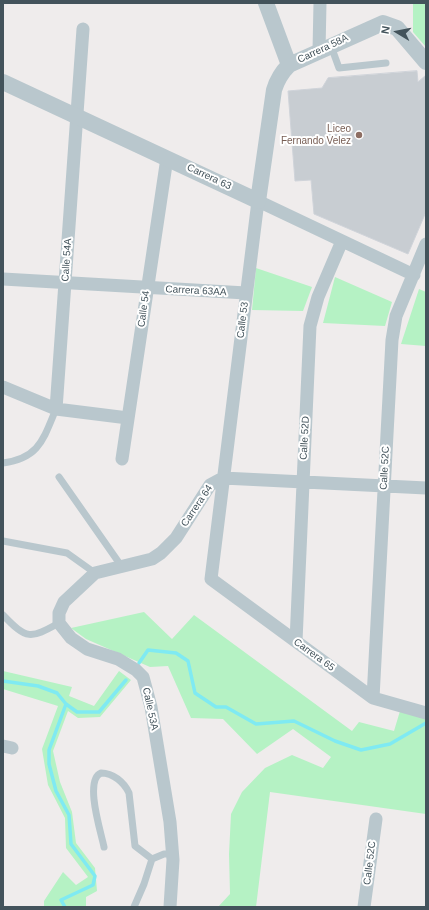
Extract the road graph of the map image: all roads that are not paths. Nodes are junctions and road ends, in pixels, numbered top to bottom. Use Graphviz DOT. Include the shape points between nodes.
graph roads {
  1 [pos="266,3"];
  2 [pos="320,3"];
  3 [pos="83,29"];
  4 [pos="325,49"];
  5 [pos="426,62"];
  6 [pos="386,63"];
  7 [pos="289,65"];
  8 [pos="3,82"];
  9 [pos="77,116"];
  10 [pos="167,158"];
  11 [pos="258,200"];
  12 [pos="342,241"];
  13 [pos="426,244"];
  14 [pos="414,274"];
  15 [pos="3,279"];
  16 [pos="65,283"];
  17 [pos="147,288"];
  18 [pos="246,294"];
  19 [pos="3,387"];
  20 [pos="56,409"];
  21 [pos="128,418"];
  22 [pos="122,459"];
  23 [pos="3,463"];
  24 [pos="59,477"];
  25 [pos="223,478"];
  26 [pos="303,482"];
  27 [pos="384,486"];
  28 [pos="426,488"];
  29 [pos="3,541"];
  30 [pos="122,567"];
  31 [pos="95,573"];
  32 [pos="211,579"];
  33 [pos="3,616"];
  34 [pos="59,624"];
  35 [pos="296,641"];
  36 [pos="373,698"];
  37 [pos="426,713"];
  38 [pos="376,820"];
  39 [pos="104,847"];
  40 [pos="172,854"];
  41 [pos="152,859"];
  42 [pos="134,907"];
  43 [pos="170,907"];
  44 [pos="364,907"];
  1 -- 7 [label="street, Carrera 58A"];
  2 -- 4 [label="street"];
  3 -- 9 [label="street, Calle 54A"];
  4 -- 5 [label="street, Carrera 58A" via="378,24 388,24 397,28"];
  4 -- 6 [label="lane" via="339,68"];
  4 -- 7 [label="street, Carrera 58A"];
  7 -- 11 [label="street, Calle 53" via="283,71 274,90"];
  8 -- 9 [label="street, Carrera 63"];
  9 -- 10 [label="street, Carrera 63"];
  9 -- 16 [label="street, Calle 54A"];
  10 -- 11 [label="street, Carrera 63"];
  10 -- 17 [label="street, Calle 54"];
  11 -- 12 [label="street, Carrera 63"];
  11 -- 18 [label="street, Calle 53"];
  12 -- 14 [label="street, Carrera 63"];
  12 -- 26 [label="street, Calle 52D" via="318,297 310,326"];
  13 -- 14 [label="street, Calle 52C"];
  14 -- 27 [label="street, Calle 52C" via="396,316 393,333"];
  15 -- 16 [label="street, Carrera 63AA"];
  16 -- 17 [label="street, Carrera 63AA"];
  16 -- 20 [label="street, Calle 54A"];
  17 -- 18 [label="street, Carrera 63AA"];
  17 -- 21 [label="street, Calle 54"];
  18 -- 25 [label="street, Calle 53"];
  19 -- 20 [label="street"];
  20 -- 21 [label="street"];
  20 -- 23 [label="lane, Calle 54A" via="46,433 30,454 19,461"];
  21 -- 22 [label="street, Calle 54"];
  24 -- 30 [label="lane"];
  25 -- 26 [label="street, Carrera 64"];
  25 -- 30 [label="street, Carrera 64" via="210,485 169,546 152,559"];
  25 -- 32 [label="street, Calle 53"];
  26 -- 27 [label="street, Carrera 64"];
  26 -- 35 [label="street, Calle 52D"];
  27 -- 28 [label="street, Carrera 64"];
  27 -- 36 [label="street, Calle 52C"];
  29 -- 31 [label="lane" via="67,553"];
  30 -- 31 [label="street, Carrera 64"];
  31 -- 34 [label="street" via="64,602 59,613"];
  32 -- 35 [label="street, Carrera 65"];
  33 -- 34 [label="lane" via="17,630 30,635 38,635"];
  34 -- 40 [label="street, Calle 53A" via="71,638 82,645 118,659 143,677 151,707 170,822"];
  35 -- 36 [label="street, Carrera 65"];
  36 -- 37 [label="street, Carrera 65"];
  38 -- 44 [label="street, Calle 52C"];
  39 -- 41 [label="lane" via="93,797 95,778 101,773 114,775 127,788 135,846"];
  40 -- 41 [label="lane"];
  40 -- 43 [label="street, Calle 53A"];
  41 -- 42 [label="lane"];
}
